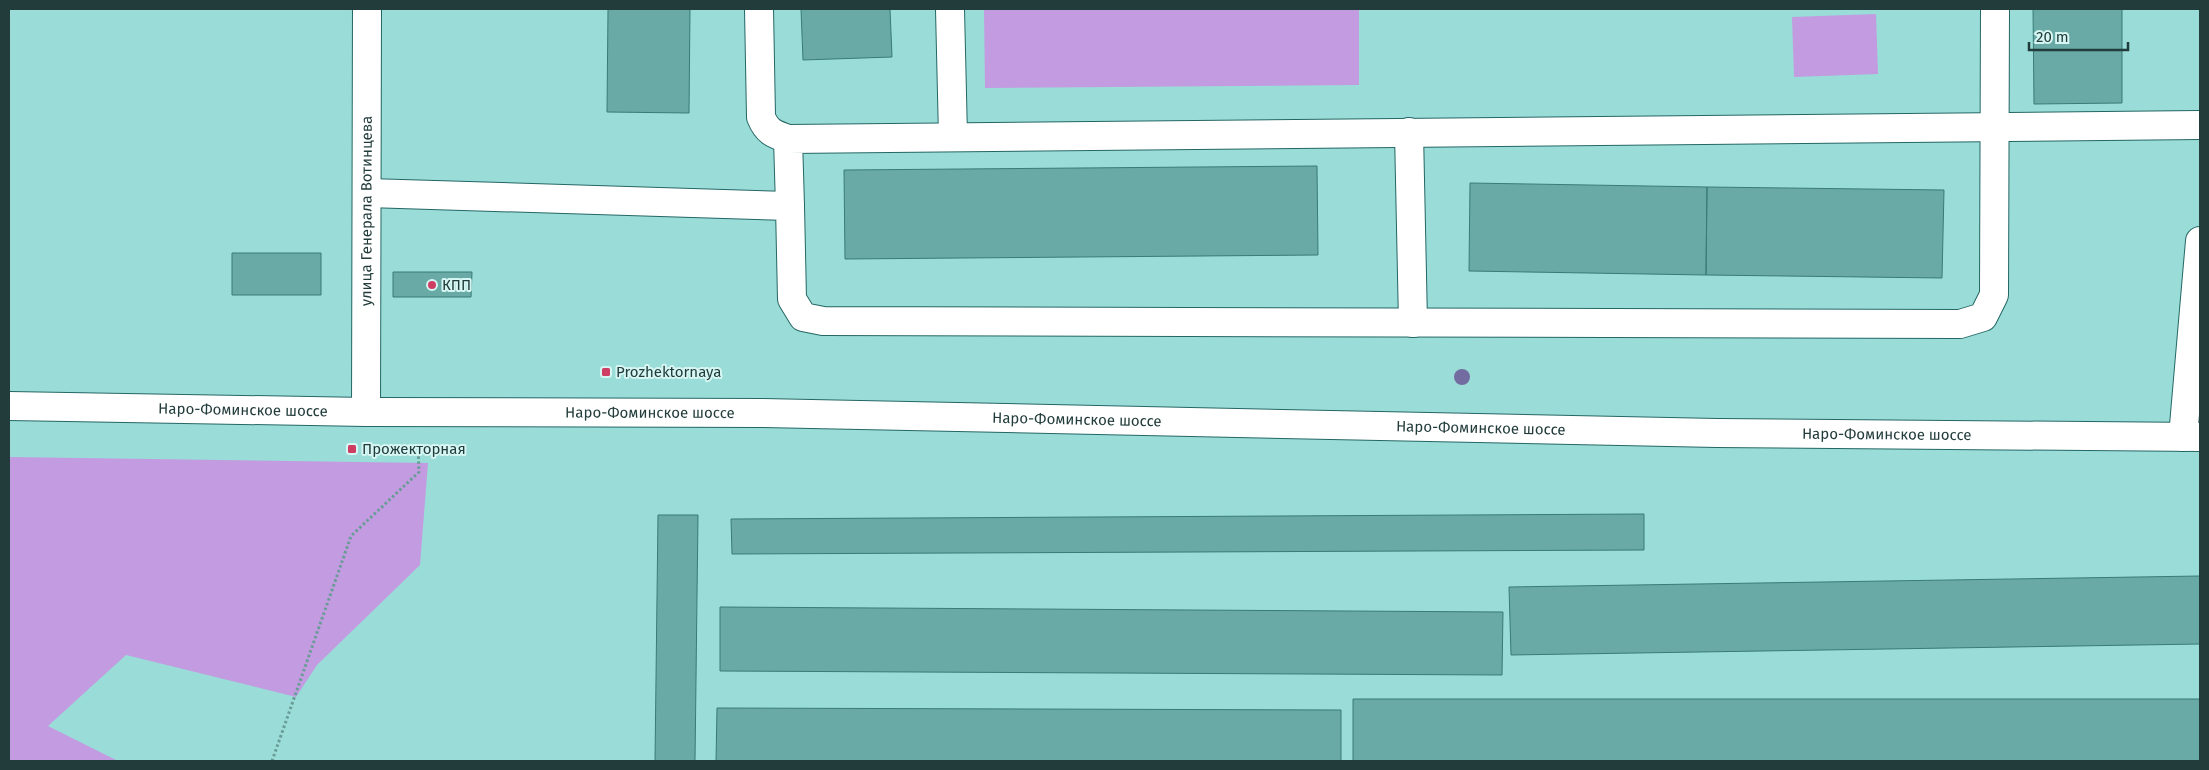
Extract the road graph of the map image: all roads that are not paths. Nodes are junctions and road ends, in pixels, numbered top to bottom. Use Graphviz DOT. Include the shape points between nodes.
graph roads {
  1 [pos="367,9"];
  2 [pos="759,9"];
  3 [pos="950,9"];
  4 [pos="1995,9"];
  5 [pos="1994,125"];
  6 [pos="2200,125"];
  7 [pos="1410,132"];
  8 [pos="953,137"];
  9 [pos="788,139"];
  10 [pos="368,194"];
  11 [pos="790,206"];
  12 [pos="2200,241"];
  13 [pos="1413,323"];
  14 [pos="9,406"];
  15 [pos="366,412"];
  16 [pos="2192,437"];
  1 -- 10 [label="main road, улица Генерала Вотинцева"];
  2 -- 9 [label="main road" via="761,117 772,134"];
  3 -- 8 [label="main road"];
  4 -- 5 [label="main road"];
  5 -- 6 [label="main road"];
  5 -- 7 [label="main road"];
  5 -- 13 [label="main road" via="1994,294 1984,317 1960,324"];
  7 -- 8 [label="main road"];
  7 -- 13 [label="main road"];
  8 -- 9 [label="main road"];
  9 -- 11 [label="main road"];
  10 -- 11 [label="main road"];
  10 -- 15 [label="main road, улица Генерала Вотинцева"];
  11 -- 13 [label="main road" via="792,299 803,317 822,321"];
  12 -- 16 [label="main road"];
  14 -- 15 [label="main road, Наро-Фоминское шоссе"];
  15 -- 16 [label="main road, Наро-Фоминское шоссе" via="753,413 1707,433"];
}
